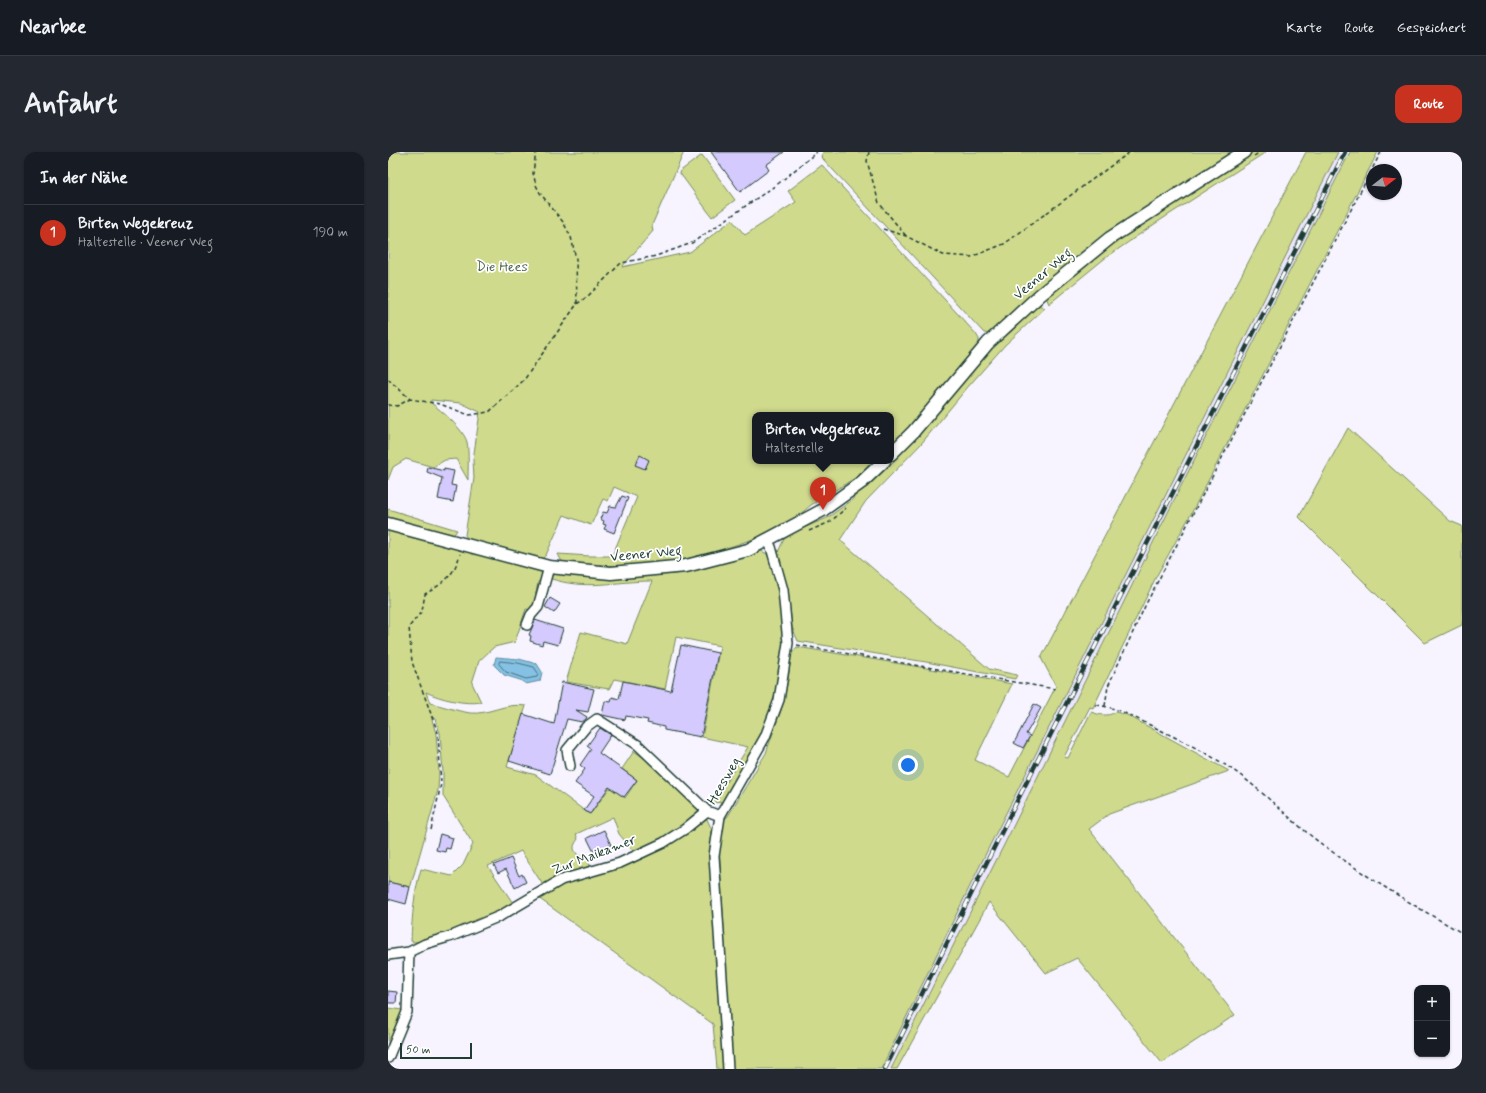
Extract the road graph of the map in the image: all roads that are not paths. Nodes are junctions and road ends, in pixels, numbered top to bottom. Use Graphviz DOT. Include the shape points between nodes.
graph roads {
  1 [pos="1249,154"];
  2 [pos="894,451"];
  3 [pos="881,464"];
  4 [pos="388,524"];
  5 [pos="767,539"];
  6 [pos="549,567"];
  7 [pos="527,625"];
  8 [pos="570,766"];
  9 [pos="707,811"];
  10 [pos="720,816"];
  11 [pos="409,952"];
  12 [pos="388,955"];
  13 [pos="388,1058"];
  14 [pos="728,1069"];
  1 -- 2 [label="main road, Veener Weg" via="1110,238 1040,294 988,343"];
  3 -- 5 [label="main road, Veener Weg" via="862,482 823,510"];
  4 -- 6 [label="main road, Veener Weg"];
  5 -- 6 [label="main road, Veener Weg" via="748,550 686,566 611,573"];
  5 -- 10 [label="street, Heesweg" via="783,590 788,643 779,700 765,738"];
  6 -- 7 [label="street" via="538,607"];
  8 -- 9 [label="street" via="567,750 586,727 597,719 638,745"];
  9 -- 10 [label="street"];
  9 -- 11 [label="street, Zur Maikamer" via="686,829 656,846 620,863 560,880 500,916"];
  10 -- 14 [label="street, Heesweg" via="714,856"];
  11 -- 12 [label="street, Zur Maikamer"];
  11 -- 13 [label="street" via="407,1012"];
}
